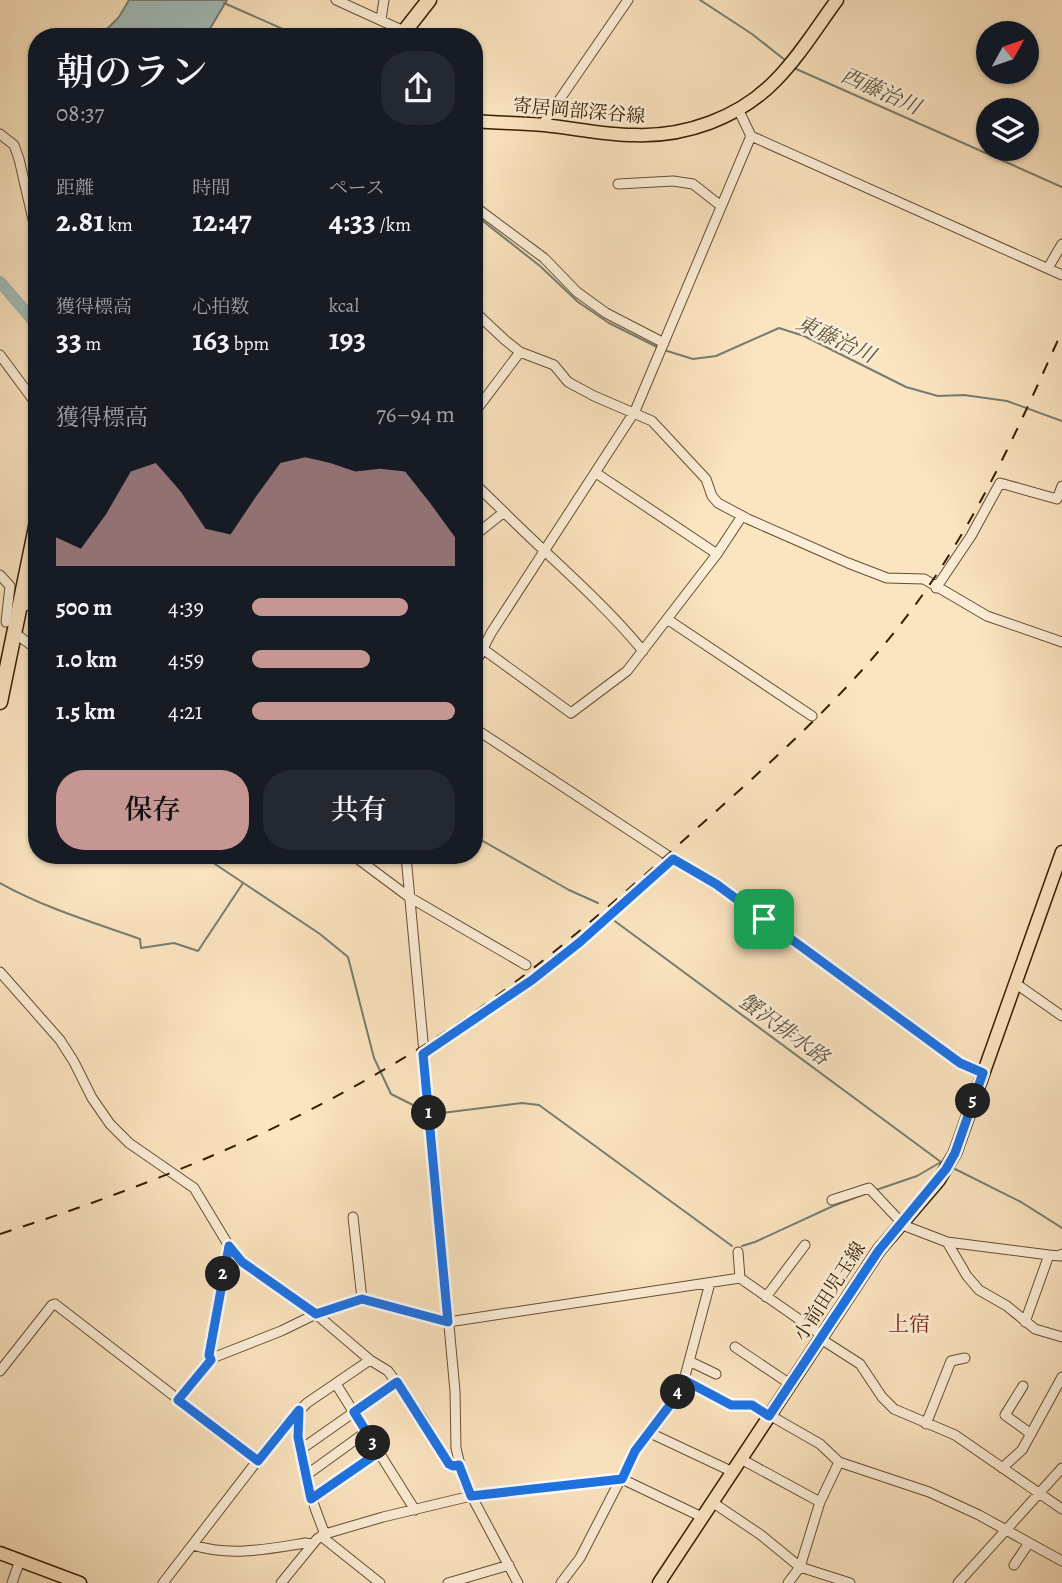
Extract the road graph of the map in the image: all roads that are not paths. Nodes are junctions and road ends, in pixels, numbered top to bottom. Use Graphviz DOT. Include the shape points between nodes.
graph roads {
  1 [pos="337,0"];
  2 [pos="384,0"];
  3 [pos="429,0"];
  4 [pos="628,0"];
  5 [pos="836,0"];
  6 [pos="381,19"];
  7 [pos="394,28"];
  8 [pos="407,28"];
  9 [pos="738,109"];
  10 [pos="483,122"];
  11 [pos="542,125"];
  12 [pos="0,134"];
  13 [pos="751,136"];
  14 [pos="618,184"];
  15 [pos="28,198"];
  16 [pos="721,206"];
  17 [pos="483,213"];
  18 [pos="1062,244"];
  19 [pos="1048,268"];
  20 [pos="1062,275"];
  21 [pos="483,319"];
  22 [pos="664,343"];
  23 [pos="520,352"];
  24 [pos="0,355"];
  25 [pos="28,393"];
  26 [pos="483,401"];
  27 [pos="635,411"];
  28 [pos="596,473"];
  29 [pos="1062,486"];
  30 [pos="483,492"];
  31 [pos="504,512"];
  32 [pos="742,516"];
  33 [pos="483,529"];
  34 [pos="544,552"];
  35 [pos="717,554"];
  36 [pos="28,565"];
  37 [pos="0,575"];
  38 [pos="936,588"];
  39 [pos="28,605"];
  40 [pos="19,608"];
  41 [pos="667,619"];
  42 [pos="6,625"];
  43 [pos="28,642"];
  44 [pos="1062,642"];
  45 [pos="483,649"];
  46 [pos="643,651"];
  47 [pos="2,683"];
  48 [pos="0,702"];
  49 [pos="812,716"];
  50 [pos="483,734"];
  51 [pos="1062,852"];
  52 [pos="673,859"];
  53 [pos="365,864"];
  54 [pos="407,864"];
  55 [pos="410,897"];
  56 [pos="526,965"];
  57 [pos="0,972"];
  58 [pos="1015,983"];
  59 [pos="1062,1016"];
  60 [pos="423,1054"];
  61 [pos="983,1073"];
  62 [pos="832,1200"];
  63 [pos="353,1217"];
  64 [pos="900,1223"];
  65 [pos="947,1242"];
  66 [pos="805,1245"];
  67 [pos="229,1246"];
  68 [pos="737,1252"];
  69 [pos="1062,1254"];
  70 [pos="1049,1255"];
  71 [pos="740,1278"];
  72 [pos="710,1283"];
  73 [pos="766,1297"];
  74 [pos="362,1299"];
  75 [pos="316,1314"];
  76 [pos="448,1322"];
  77 [pos="1025,1322"];
  78 [pos="822,1337"];
  79 [pos="1062,1337"];
  80 [pos="736,1347"];
  81 [pos="965,1358"];
  82 [pos="211,1360"];
  83 [pos="370,1360"];
  84 [pos="689,1361"];
  85 [pos="0,1371"];
  86 [pos="716,1374"];
  87 [pos="1062,1377"];
  88 [pos="684,1380"];
  89 [pos="397,1382"];
  90 [pos="336,1384"];
  91 [pos="790,1384"];
  92 [pos="1023,1386"];
  93 [pos="178,1400"];
  94 [pos="299,1410"];
  95 [pos="354,1412"];
  96 [pos="769,1416"];
  97 [pos="926,1424"];
  98 [pos="366,1432"];
  99 [pos="648,1432"];
  100 [pos="1031,1434"];
  101 [pos="300,1450"];
  102 [pos="379,1452"];
  103 [pos="741,1459"];
  104 [pos="258,1461"];
  105 [pos="839,1462"];
  106 [pos="459,1465"];
  107 [pos="1002,1468"];
  108 [pos="1062,1468"];
  109 [pos="733,1472"];
  110 [pos="305,1476"];
  111 [pos="622,1479"];
  112 [pos="1039,1493"];
  113 [pos="471,1496"];
  114 [pos="311,1499"];
  115 [pos="712,1502"];
  116 [pos="820,1503"];
  117 [pos="1062,1509"];
  118 [pos="415,1510"];
  119 [pos="702,1517"];
  120 [pos="1006,1529"];
  121 [pos="323,1535"];
  122 [pos="1029,1543"];
  123 [pos="313,1544"];
  124 [pos="193,1545"];
  125 [pos="0,1553"];
  126 [pos="20,1560"];
  127 [pos="1062,1561"];
  128 [pos="1014,1564"];
  129 [pos="509,1565"];
  130 [pos="800,1567"];
  131 [pos="12,1583"];
  132 [pos="80,1583"];
  133 [pos="163,1583"];
  134 [pos="281,1583"];
  135 [pos="380,1583"];
  136 [pos="448,1583"];
  137 [pos="518,1583"];
  138 [pos="561,1583"];
  139 [pos="659,1583"];
  140 [pos="788,1583"];
  141 [pos="850,1583"];
  142 [pos="958,1583"];
  1 -- 6 [label="street"];
  2 -- 6 [label="street"];
  3 -- 8 [label="highway"];
  4 -- 11 [label="street"];
  5 -- 9 [label="main road, 寄居岡部深谷線" via="775,81"];
  6 -- 7 [label="street"];
  9 -- 11 [label="main road, 寄居岡部深谷線" via="690,129 650,135"];
  9 -- 13 [label="street"];
  10 -- 11 [label="main road, 寄居岡部深谷線"];
  12 -- 15 [label="street" via="14,145"];
  13 -- 16 [label="street"];
  13 -- 19 [label="street"];
  14 -- 16 [label="street" via="693,184"];
  16 -- 22 [label="street"];
  17 -- 22 [label="street" via="606,313"];
  18 -- 19 [label="street"];
  19 -- 20 [label="street"];
  21 -- 23 [label="street"];
  22 -- 27 [label="street"];
  23 -- 26 [label="street"];
  23 -- 27 [label="street" via="554,365 568,382 594,396"];
  24 -- 25 [label="street"];
  27 -- 28 [label="street"];
  27 -- 32 [label="street" via="677,445 706,479 718,503"];
  28 -- 34 [label="street"];
  28 -- 35 [label="street"];
  29 -- 38 [label="street" via="1057,499 1000,483"];
  30 -- 31 [label="street"];
  31 -- 33 [label="street"];
  31 -- 34 [label="street"];
  32 -- 35 [label="street"];
  32 -- 38 [label="street" via="874,573 898,580 924,579"];
  34 -- 45 [label="street"];
  34 -- 46 [label="street"];
  35 -- 41 [label="street"];
  36 -- 40 [label="highway"];
  37 -- 42 [label="street" via="10,586"];
  38 -- 44 [label="street" via="987,616"];
  39 -- 40 [label="street"];
  40 -- 42 [label="highway"];
  41 -- 46 [label="street"];
  41 -- 49 [label="street"];
  42 -- 43 [label="street"];
  42 -- 47 [label="highway"];
  45 -- 46 [label="street" via="572,713 627,671"];
  47 -- 48 [label="highway"];
  50 -- 52 [label="street"];
  51 -- 58 [label="main road, 小前田児玉線"];
  52 -- 60 [label="street" via="532,980"];
  52 -- 61 [label="street" via="716,884 960,1063"];
  53 -- 55 [label="street"];
  54 -- 55 [label="street"];
  55 -- 56 [label="street"];
  55 -- 60 [label="street"];
  57 -- 67 [label="street" via="60,1040 103,1116 129,1143 194,1188"];
  58 -- 59 [label="street"];
  58 -- 61 [label="main road, 小前田児玉線"];
  60 -- 76 [label="street"];
  61 -- 64 [label="main road, 小前田児玉線" via="955,1153"];
  62 -- 64 [label="street" via="869,1188"];
  63 -- 74 [label="street"];
  64 -- 65 [label="street"];
  64 -- 78 [label="main road, 小前田児玉線"];
  65 -- 70 [label="street"];
  65 -- 77 [label="street" via="979,1290"];
  66 -- 73 [label="street"];
  67 -- 75 [label="street" via="242,1262"];
  67 -- 82 [label="street"];
  68 -- 71 [label="street"];
  69 -- 70 [label="street"];
  70 -- 77 [label="street"];
  71 -- 72 [label="street"];
  71 -- 73 [label="street"];
  72 -- 76 [label="street"];
  72 -- 84 [label="street"];
  73 -- 78 [label="street"];
  74 -- 75 [label="street"];
  74 -- 76 [label="street"];
  75 -- 82 [label="street"];
  75 -- 83 [label="street"];
  76 -- 106 [label="street"];
  77 -- 79 [label="street"];
  78 -- 91 [label="main road, 小前田児玉線"];
  78 -- 97 [label="street" via="860,1364 894,1409"];
  80 -- 91 [label="street"];
  81 -- 97 [label="street" via="951,1361"];
  82 -- 93 [label="street"];
  83 -- 89 [label="street"];
  83 -- 90 [label="street"];
  84 -- 86 [label="street"];
  84 -- 88 [label="street"];
  85 -- 93 [label="street" via="55,1304"];
  87 -- 100 [label="street"];
  88 -- 96 [label="street" via="731,1405 752,1405"];
  88 -- 99 [label="street"];
  89 -- 95 [label="street"];
  89 -- 106 [label="street" via="449,1464"];
  90 -- 94 [label="street"];
  90 -- 95 [label="street"];
  91 -- 96 [label="main road, 小前田児玉線"];
  92 -- 100 [label="street" via="1005,1415"];
  93 -- 104 [label="street"];
  94 -- 101 [label="street"];
  94 -- 104 [label="street"];
  95 -- 98 [label="street"];
  95 -- 101 [label="street"];
  96 -- 103 [label="main road, 小前田児玉線"];
  96 -- 105 [label="street" via="820,1444"];
  97 -- 107 [label="street" via="955,1435"];
  98 -- 102 [label="street"];
  98 -- 110 [label="street"];
  99 -- 109 [label="street"];
  99 -- 111 [label="street"];
  100 -- 107 [label="street" via="1022,1450"];
  101 -- 110 [label="street"];
  102 -- 114 [label="street"];
  102 -- 118 [label="street"];
  103 -- 109 [label="main road, 小前田児玉線"];
  103 -- 116 [label="street"];
  104 -- 124 [label="street"];
  105 -- 116 [label="street"];
  105 -- 120 [label="street" via="929,1492"];
  106 -- 113 [label="street"];
  107 -- 112 [label="street"];
  108 -- 112 [label="street"];
  109 -- 115 [label="main road, 小前田児玉線"];
  110 -- 114 [label="street"];
  111 -- 113 [label="street"];
  111 -- 119 [label="street"];
  111 -- 138 [label="street" via="580,1558"];
  112 -- 117 [label="street"];
  112 -- 120 [label="street"];
  113 -- 118 [label="street"];
  113 -- 129 [label="street"];
  114 -- 121 [label="street"];
  115 -- 119 [label="main road, 小前田児玉線"];
  115 -- 130 [label="street"];
  116 -- 130 [label="street"];
  118 -- 121 [label="street"];
  119 -- 139 [label="main road, 小前田児玉線"];
  120 -- 122 [label="street"];
  120 -- 142 [label="street"];
  121 -- 123 [label="street"];
  121 -- 135 [label="street"];
  122 -- 127 [label="street"];
  122 -- 128 [label="street"];
  123 -- 124 [label="street" via="233,1552"];
  123 -- 134 [label="street"];
  124 -- 133 [label="street"];
  125 -- 126 [label="main road"];
  126 -- 131 [label="street"];
  126 -- 132 [label="main road"];
  129 -- 136 [label="street"];
  129 -- 137 [label="street"];
  130 -- 140 [label="street"];
  130 -- 141 [label="street"];
}
